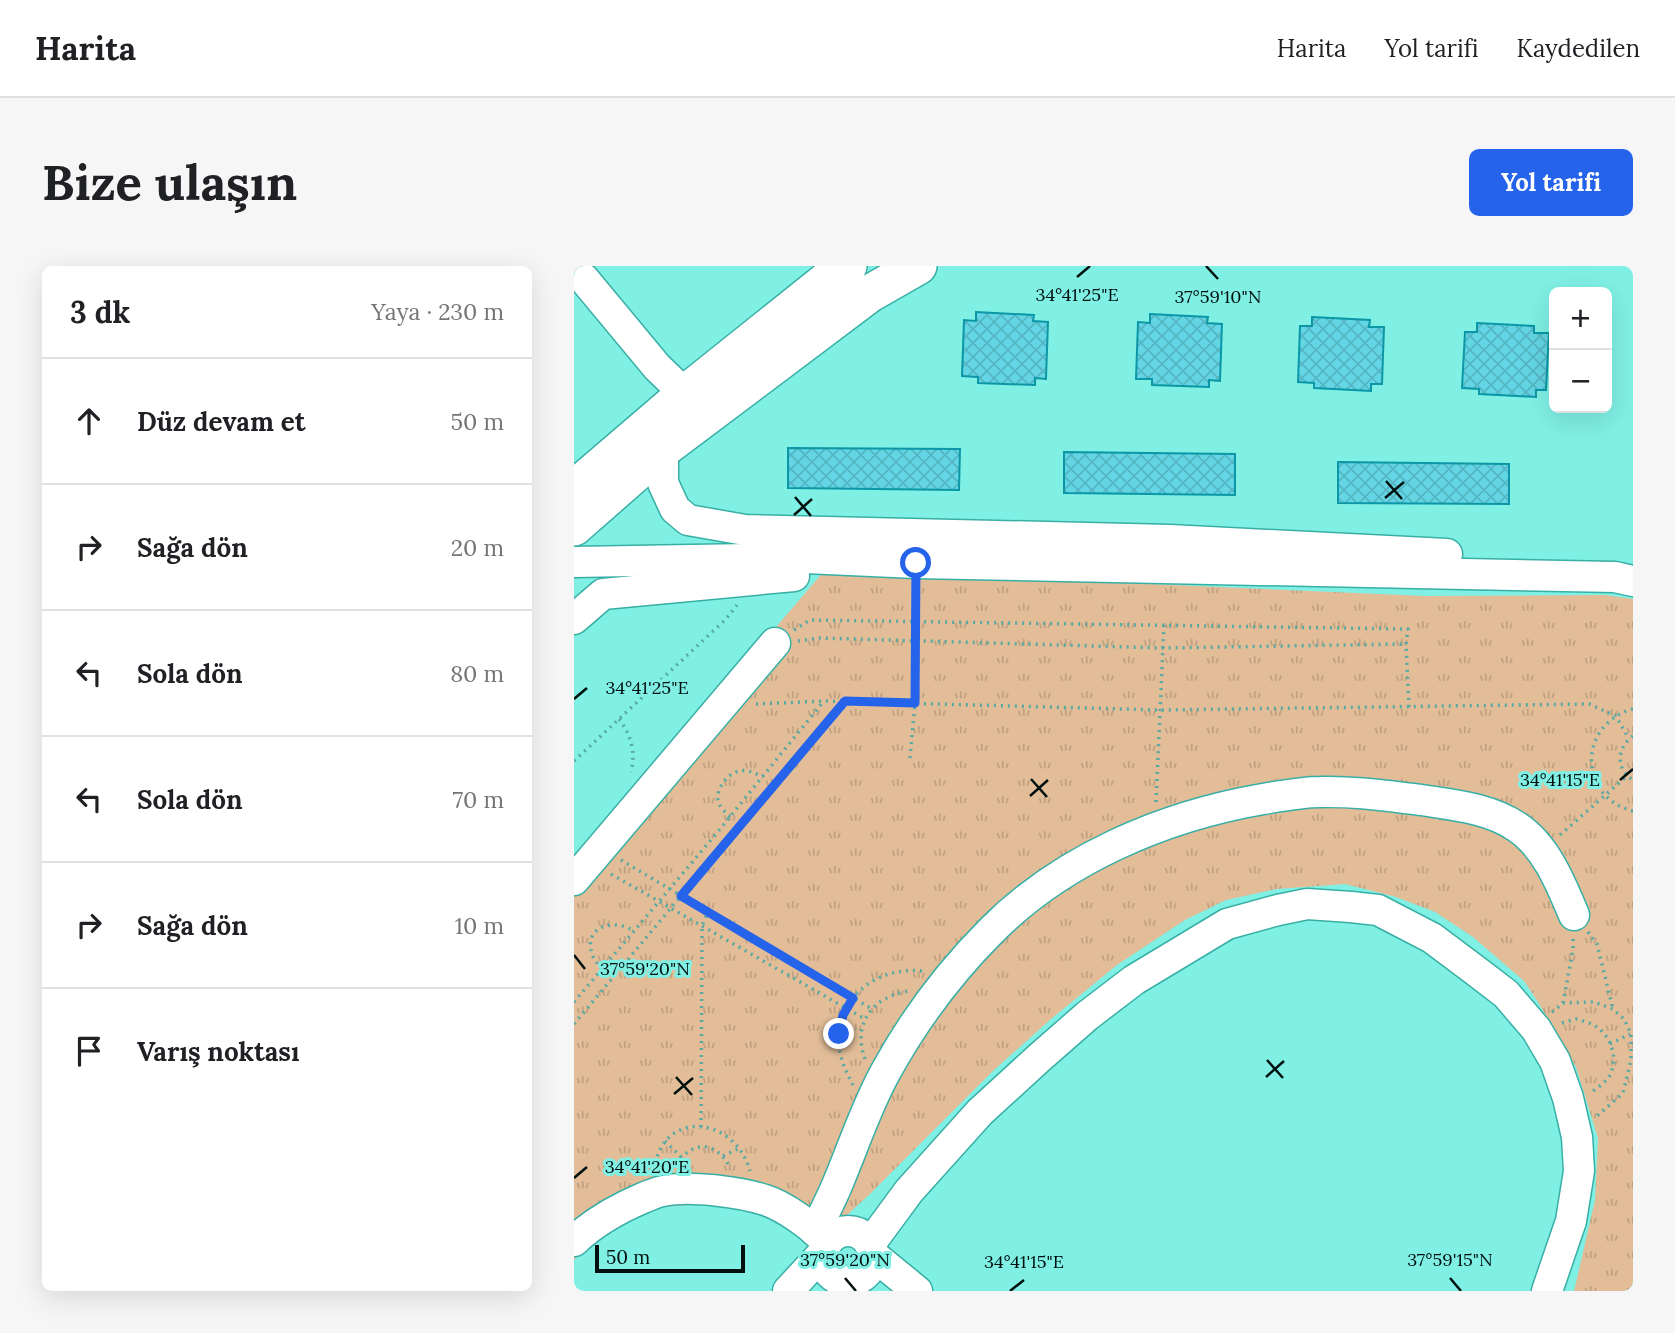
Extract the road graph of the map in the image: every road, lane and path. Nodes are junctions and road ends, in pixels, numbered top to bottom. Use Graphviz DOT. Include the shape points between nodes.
graph roads {
  1 [pos="918,266"];
  2 [pos="833,270"];
  3 [pos="574,272"];
  4 [pos="685,394"];
  5 [pos="663,449"];
  6 [pos="574,489"];
  7 [pos="574,527"];
  8 [pos="806,558"];
  9 [pos="1633,558"];
  10 [pos="574,562"];
  11 [pos="916,563"];
  12 [pos="744,580"];
  13 [pos="1633,581"];
  14 [pos="574,620"];
  15 [pos="916,621"];
  16 [pos="1164,625"];
  17 [pos="916,641"];
  18 [pos="775,643"];
  19 [pos="1406,644"];
  20 [pos="1163,648"];
  21 [pos="824,701"];
  22 [pos="845,701"];
  23 [pos="915,703"];
  24 [pos="722,705"];
  25 [pos="1409,708"];
  26 [pos="1633,709"];
  27 [pos="1160,710"];
  28 [pos="1616,716"];
  29 [pos="619,719"];
  30 [pos="1631,737"];
  31 [pos="910,758"];
  32 [pos="574,761"];
  33 [pos="1627,776"];
  34 [pos="763,777"];
  35 [pos="628,780"];
  36 [pos="1633,780"];
  37 [pos="1605,795"];
  38 [pos="1633,811"];
  39 [pos="730,817"];
  40 [pos="1155,828"];
  41 [pos="1541,852"];
  42 [pos="588,863"];
  43 [pos="670,889"];
  44 [pos="681,896"];
  45 [pos="659,901"];
  46 [pos="671,908"];
  47 [pos="708,912"];
  48 [pos="1574,915"];
  49 [pos="702,926"];
  50 [pos="634,931"];
  51 [pos="602,969"];
  52 [pos="940,989"];
  53 [pos="853,998"];
  54 [pos="574,1002"];
  55 [pos="1563,1003"];
  56 [pos="846,1008"];
  57 [pos="872,1009"];
  58 [pos="1613,1009"];
  59 [pos="865,1019"];
  60 [pos="574,1024"];
  61 [pos="1538,1032"];
  62 [pos="1631,1034"];
  63 [pos="1609,1044"];
  64 [pos="875,1094"];
  65 [pos="1572,1114"];
  66 [pos="701,1127"];
  67 [pos="665,1141"];
  68 [pos="740,1149"];
  69 [pos="723,1156"];
  70 [pos="681,1157"];
  71 [pos="656,1193"];
  72 [pos="749,1197"];
  73 [pos="574,1241"];
  74 [pos="844,1243"];
  75 [pos="850,1286"];
  76 [pos="788,1291"];
  77 [pos="917,1291"];
  78 [pos="1548,1291"];
  1 -- 5 [label="main road" via="869,294"];
  2 -- 4 [label="main road"];
  3 -- 4 [label="street"];
  4 -- 6 [label="main road"];
  5 -- 7 [label="main road"];
  5 -- 9 [label="street" via="663,483 675,509 688,520 745,530 1170,540 1536,559"];
  8 -- 10 [label="street"];
  8 -- 11 [label="street"];
  8 -- 12 [label="street" via="794,576"];
  11 -- 13 [label="street" via="1615,577"];
  11 -- 15 [label="path"];
  12 -- 14 [label="street" via="603,594"];
  12 -- 29 [label="path" via="745,596 724,620"];
  15 -- 16 [label="path"];
  15 -- 17 [label="path"];
  15 -- 18 [label="path" via="810,620"];
  16 -- 19 [label="path" via="1408,629"];
  16 -- 20 [label="path"];
  17 -- 18 [label="path" via="819,638"];
  17 -- 20 [label="path"];
  17 -- 23 [label="path"];
  18 -- 24 [label="street"];
  19 -- 20 [label="path"];
  19 -- 25 [label="path"];
  20 -- 27 [label="path"];
  21 -- 22 [label="path"];
  21 -- 24 [label="path"];
  21 -- 34 [label="path"];
  22 -- 23 [label="path"];
  22 -- 44 [label="path"];
  23 -- 27 [label="path"];
  23 -- 31 [label="path"];
  24 -- 42 [label="street"];
  25 -- 27 [label="path"];
  25 -- 28 [label="path" via="1590,704"];
  26 -- 28 [label="path"];
  27 -- 40 [label="path"];
  28 -- 30 [label="path"];
  28 -- 37 [label="path" via="1601,730 1592,753 1594,777"];
  29 -- 32 [label="path"];
  29 -- 35 [label="path" via="632,742"];
  30 -- 33 [label="path" via="1620,753"];
  33 -- 36 [label="path"];
  33 -- 37 [label="path"];
  34 -- 39 [label="path"];
  34 -- 39 [label="path" via="736,772 722,784 719,805"];
  37 -- 38 [label="path"];
  37 -- 41 [label="path"];
  39 -- 43 [label="path"];
  40 -- 41 [label="street" via="1224,805 1273,797 1318,792 1377,794 1474,808 1517,827"];
  40 -- 52 [label="street" via="1060,875 1024,901"];
  41 -- 48 [label="street"];
  42 -- 43 [label="path"];
  42 -- 45 [label="path"];
  43 -- 44 [label="path"];
  43 -- 45 [label="path"];
  44 -- 46 [label="path"];
  44 -- 47 [label="path"];
  45 -- 46 [label="path"];
  45 -- 50 [label="path"];
  46 -- 49 [label="path"];
  46 -- 60 [label="path"];
  47 -- 49 [label="path"];
  47 -- 53 [label="path"];
  48 -- 55 [label="path"];
  48 -- 58 [label="path" via="1597,944"];
  49 -- 56 [label="path"];
  49 -- 66 [label="path"];
  50 -- 51 [label="path"];
  50 -- 51 [label="path" via="615,924 594,934 592,954"];
  51 -- 54 [label="path"];
  52 -- 53 [label="path" via="924,972 908,970 879,976"];
  52 -- 57 [label="path" via="899,993"];
  52 -- 64 [label="street" via="918,1017"];
  53 -- 56 [label="path"];
  53 -- 57 [label="path"];
  55 -- 58 [label="path" via="1594,1002"];
  55 -- 61 [label="path"];
  56 -- 59 [label="path"];
  56 -- 64 [label="path" via="839,1034 842,1062 856,1091"];
  57 -- 59 [label="path"];
  58 -- 62 [label="path"];
  59 -- 64 [label="path" via="862,1051"];
  61 -- 63 [label="path" via="1576,1019 1597,1027"];
  61 -- 65 [label="street" via="1555,1061"];
  61 -- 74 [label="street" via="1506,994 1454,954 1378,910 1307,904 1227,924 1135,980 1077,1024 980,1112 909,1191"];
  62 -- 63 [label="path"];
  62 -- 65 [label="path" via="1623,1093 1591,1120"];
  63 -- 65 [label="path" via="1614,1063 1609,1077"];
  64 -- 74 [label="street" via="840,1179"];
  65 -- 78 [label="street" via="1579,1171 1571,1221"];
  66 -- 67 [label="path" via="680,1129"];
  66 -- 68 [label="path" via="718,1130"];
  67 -- 70 [label="path"];
  67 -- 71 [label="path" via="654,1168"];
  68 -- 69 [label="path"];
  68 -- 72 [label="path" via="752,1179"];
  71 -- 72 [label="street" via="688,1188"];
  71 -- 73 [label="street" via="620,1208"];
  72 -- 74 [label="street" via="766,1200"];
  74 -- 75 [label="street" via="871,1267"];
  74 -- 75 [label="street" via="822,1257 825,1268"];
  74 -- 76 [label="street"];
  74 -- 77 [label="street"];
}
